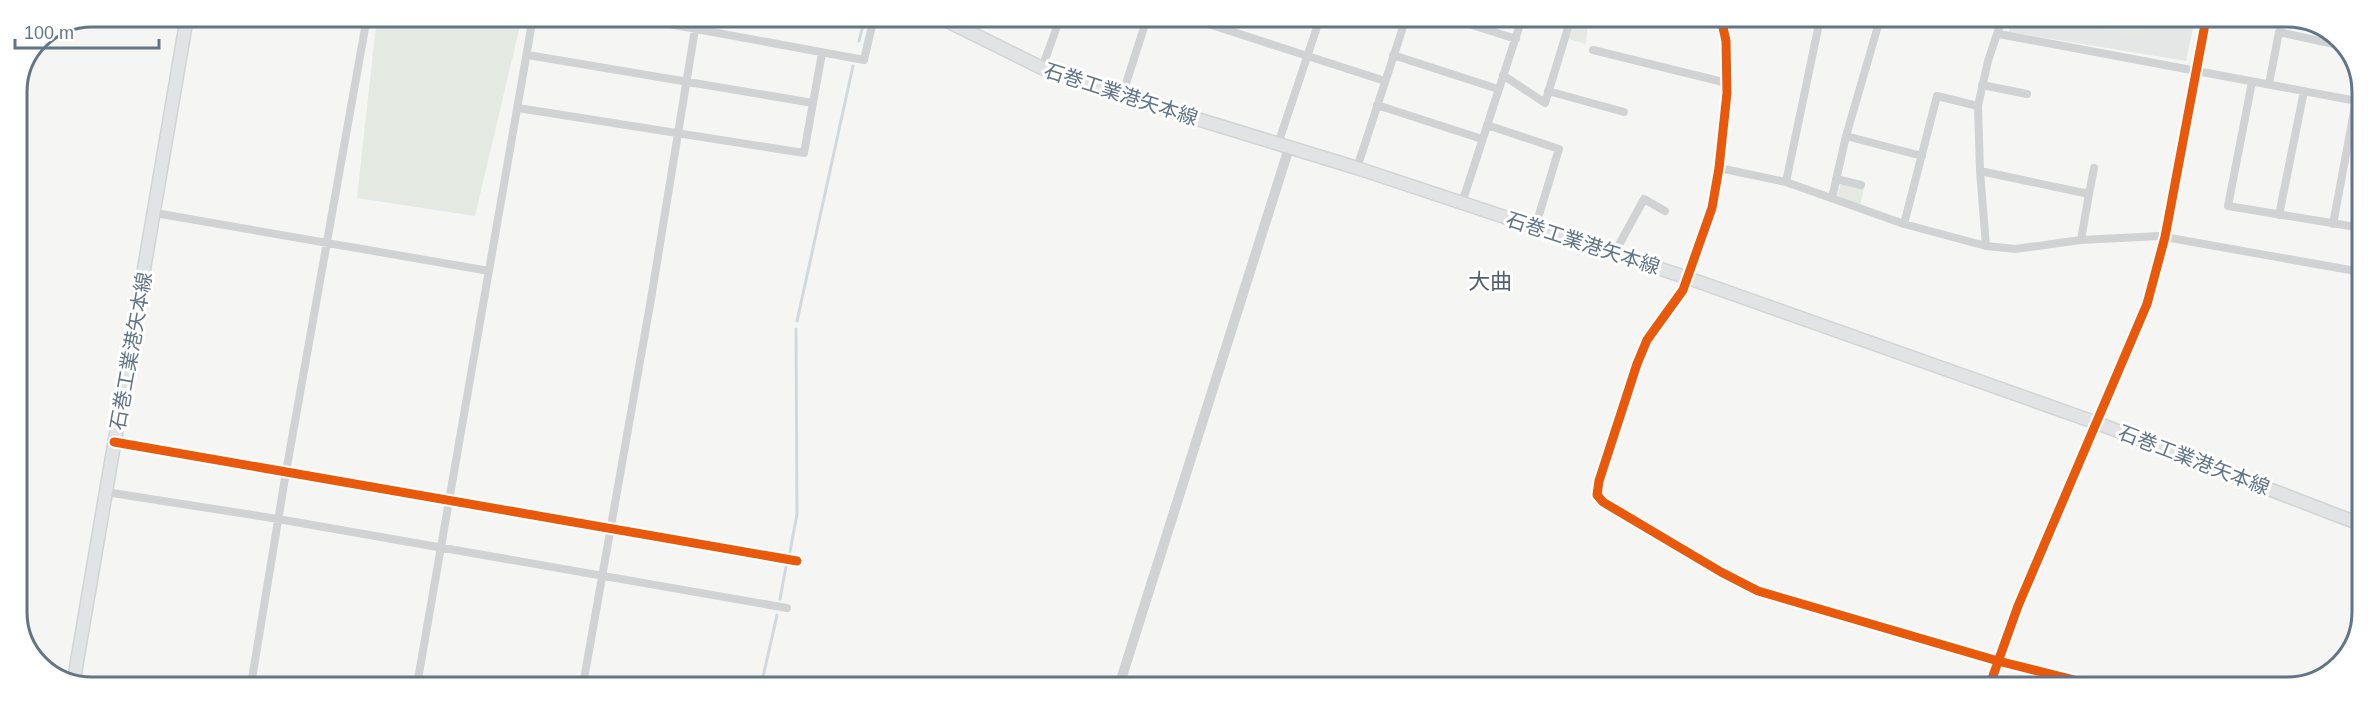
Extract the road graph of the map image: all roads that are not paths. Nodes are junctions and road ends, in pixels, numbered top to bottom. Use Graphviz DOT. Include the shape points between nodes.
graph roads {
  1 [pos="185,27"];
  2 [pos="365,27"];
  3 [pos="532,27"];
  4 [pos="684,27"];
  5 [pos="872,27"];
  6 [pos="959,27"];
  7 [pos="1057,27"];
  8 [pos="1144,27"];
  9 [pos="1217,27"];
  10 [pos="1317,27"];
  11 [pos="1403,27"];
  12 [pos="1478,27"];
  13 [pos="1519,27"];
  14 [pos="1568,27"];
  15 [pos="1723,27"];
  16 [pos="1818,27"];
  17 [pos="1878,27"];
  18 [pos="2000,27"];
  19 [pos="2205,27"];
  20 [pos="695,29"];
  21 [pos="1999,34"];
  22 [pos="1516,39"];
  23 [pos="2330,43"];
  24 [pos="1593,50"];
  25 [pos="822,52"];
  26 [pos="528,55"];
  27 [pos="1394,55"];
  28 [pos="1306,56"];
  29 [pos="1042,68"];
  30 [pos="2196,73"];
  31 [pos="1503,75"];
  32 [pos="686,81"];
  33 [pos="1385,81"];
  34 [pos="2252,82"];
  35 [pos="1727,83"];
  36 [pos="2269,84"];
  37 [pos="1982,85"];
  38 [pos="1498,89"];
  39 [pos="2304,91"];
  40 [pos="1548,92"];
  41 [pos="2026,94"];
  42 [pos="1122,96"];
  43 [pos="2352,101"];
  44 [pos="813,103"];
  45 [pos="1377,105"];
  46 [pos="1978,106"];
  47 [pos="518,108"];
  48 [pos="1624,112"];
  49 [pos="1487,125"];
  50 [pos="678,134"];
  51 [pos="2352,135"];
  52 [pos="1846,136"];
  53 [pos="1482,139"];
  54 [pos="1283,146"];
  55 [pos="1922,156"];
  56 [pos="1357,168"];
  57 [pos="1719,168"];
  58 [pos="2094,168"];
  59 [pos="1980,171"];
  60 [pos="1836,179"];
  61 [pos="1786,182"];
  62 [pos="1862,185"];
  63 [pos="2089,194"];
  64 [pos="1832,198"];
  65 [pos="1462,203"];
  66 [pos="1665,211"];
  67 [pos="155,213"];
  68 [pos="2279,215"];
  69 [pos="1904,224"];
  70 [pos="2333,224"];
  71 [pos="2352,227"];
  72 [pos="1535,228"];
  73 [pos="2165,237"];
  74 [pos="2081,240"];
  75 [pos="328,243"];
  76 [pos="1986,246"];
  77 [pos="1614,254"];
  78 [pos="2352,270"];
  79 [pos="489,271"];
  80 [pos="1688,278"];
  81 [pos="2097,423"];
  82 [pos="114,442"];
  83 [pos="286,472"];
  84 [pos="106,492"];
  85 [pos="448,500"];
  86 [pos="278,519"];
  87 [pos="2352,521"];
  88 [pos="610,527"];
  89 [pos="439,547"];
  90 [pos="797,561"];
  91 [pos="602,576"];
  92 [pos="787,608"];
  93 [pos="1998,661"];
  94 [pos="75,675"];
  95 [pos="252,677"];
  96 [pos="418,677"];
  97 [pos="585,677"];
  98 [pos="1122,677"];
  99 [pos="1992,677"];
  100 [pos="2062,677"];
  1 -- 67 [label="main road, 石巻工業港矢本線"];
  2 -- 75 [label="street"];
  3 -- 26 [label="street"];
  4 -- 20 [label="street"];
  5 -- 25 [label="street" via="864,60"];
  6 -- 29 [label="main road, 石巻工業港矢本線"];
  7 -- 29 [label="street"];
  8 -- 42 [label="street"];
  9 -- 28 [label="street"];
  10 -- 28 [label="street"];
  11 -- 27 [label="street"];
  12 -- 22 [label="street"];
  13 -- 22 [label="street"];
  14 -- 40 [label="street"];
  15 -- 35 [label="street"];
  16 -- 61 [label="street"];
  17 -- 52 [label="street"];
  18 -- 21 [label="street"];
  19 -- 30 [label="street"];
  20 -- 25 [label="street"];
  20 -- 32 [label="street"];
  21 -- 30 [label="street"];
  21 -- 37 [label="street"];
  22 -- 31 [label="street"];
  23 -- 36 [label="street" via="2279,32"];
  24 -- 35 [label="street"];
  25 -- 44 [label="street"];
  26 -- 32 [label="street"];
  26 -- 47 [label="street"];
  27 -- 33 [label="street"];
  27 -- 38 [label="street"];
  28 -- 33 [label="street"];
  28 -- 54 [label="street"];
  29 -- 42 [label="main road, 石巻工業港矢本線"];
  30 -- 34 [label="street"];
  30 -- 73 [label="street"];
  31 -- 38 [label="street"];
  31 -- 40 [label="street" via="1545,103"];
  32 -- 44 [label="street"];
  32 -- 50 [label="street"];
  33 -- 45 [label="street"];
  34 -- 36 [label="street"];
  34 -- 68 [label="street" via="2228,206"];
  35 -- 57 [label="street"];
  36 -- 39 [label="street"];
  37 -- 41 [label="street"];
  37 -- 46 [label="street"];
  38 -- 49 [label="street"];
  39 -- 43 [label="street"];
  39 -- 68 [label="street"];
  40 -- 48 [label="street"];
  42 -- 54 [label="main road, 石巻工業港矢本線"];
  44 -- 50 [label="street" via="804,153"];
  45 -- 53 [label="street"];
  45 -- 56 [label="street"];
  46 -- 55 [label="street" via="1937,96"];
  46 -- 59 [label="street"];
  47 -- 50 [label="street"];
  47 -- 79 [label="street"];
  49 -- 53 [label="street"];
  49 -- 72 [label="street" via="1559,149"];
  50 -- 88 [label="street"];
  51 -- 70 [label="street"];
  52 -- 55 [label="street"];
  52 -- 60 [label="street"];
  53 -- 65 [label="street"];
  54 -- 56 [label="main road, 石巻工業港矢本線"];
  54 -- 98 [label="street"];
  55 -- 69 [label="street"];
  56 -- 65 [label="main road, 石巻工業港矢本線"];
  57 -- 61 [label="street"];
  57 -- 80 [label="street" via="1712,208"];
  58 -- 63 [label="street"];
  59 -- 63 [label="street"];
  59 -- 76 [label="street"];
  60 -- 62 [label="street"];
  60 -- 64 [label="street"];
  61 -- 64 [label="street"];
  63 -- 74 [label="street"];
  64 -- 69 [label="street"];
  65 -- 72 [label="main road, 石巻工業港矢本線"];
  66 -- 77 [label="street" via="1641,197"];
  67 -- 75 [label="street"];
  67 -- 82 [label="main road, 石巻工業港矢本線"];
  68 -- 70 [label="street"];
  69 -- 76 [label="street"];
  70 -- 71 [label="street"];
  72 -- 77 [label="main road, 石巻工業港矢本線"];
  73 -- 74 [label="street"];
  73 -- 78 [label="street"];
  73 -- 81 [label="street" via="2147,304"];
  74 -- 76 [label="street" via="2015,249"];
  75 -- 79 [label="street"];
  75 -- 83 [label="street"];
  77 -- 80 [label="main road, 石巻工業港矢本線"];
  79 -- 85 [label="street"];
  80 -- 81 [label="main road, 石巻工業港矢本線"];
  80 -- 93 [label="street" via="1647,340 1597,495 1758,591"];
  81 -- 87 [label="main road, 石巻工業港矢本線"];
  81 -- 93 [label="street"];
  82 -- 83 [label="street"];
  82 -- 84 [label="main road, 石巻工業港矢本線"];
  83 -- 85 [label="street"];
  83 -- 86 [label="street"];
  84 -- 86 [label="street"];
  84 -- 94 [label="main road, 石巻工業港矢本線"];
  85 -- 88 [label="street"];
  85 -- 89 [label="street"];
  86 -- 89 [label="street"];
  86 -- 95 [label="street"];
  88 -- 90 [label="street"];
  88 -- 91 [label="street"];
  89 -- 91 [label="street"];
  89 -- 96 [label="street"];
  91 -- 92 [label="street"];
  91 -- 97 [label="street"];
  93 -- 99 [label="street"];
  93 -- 100 [label="street"];
}
